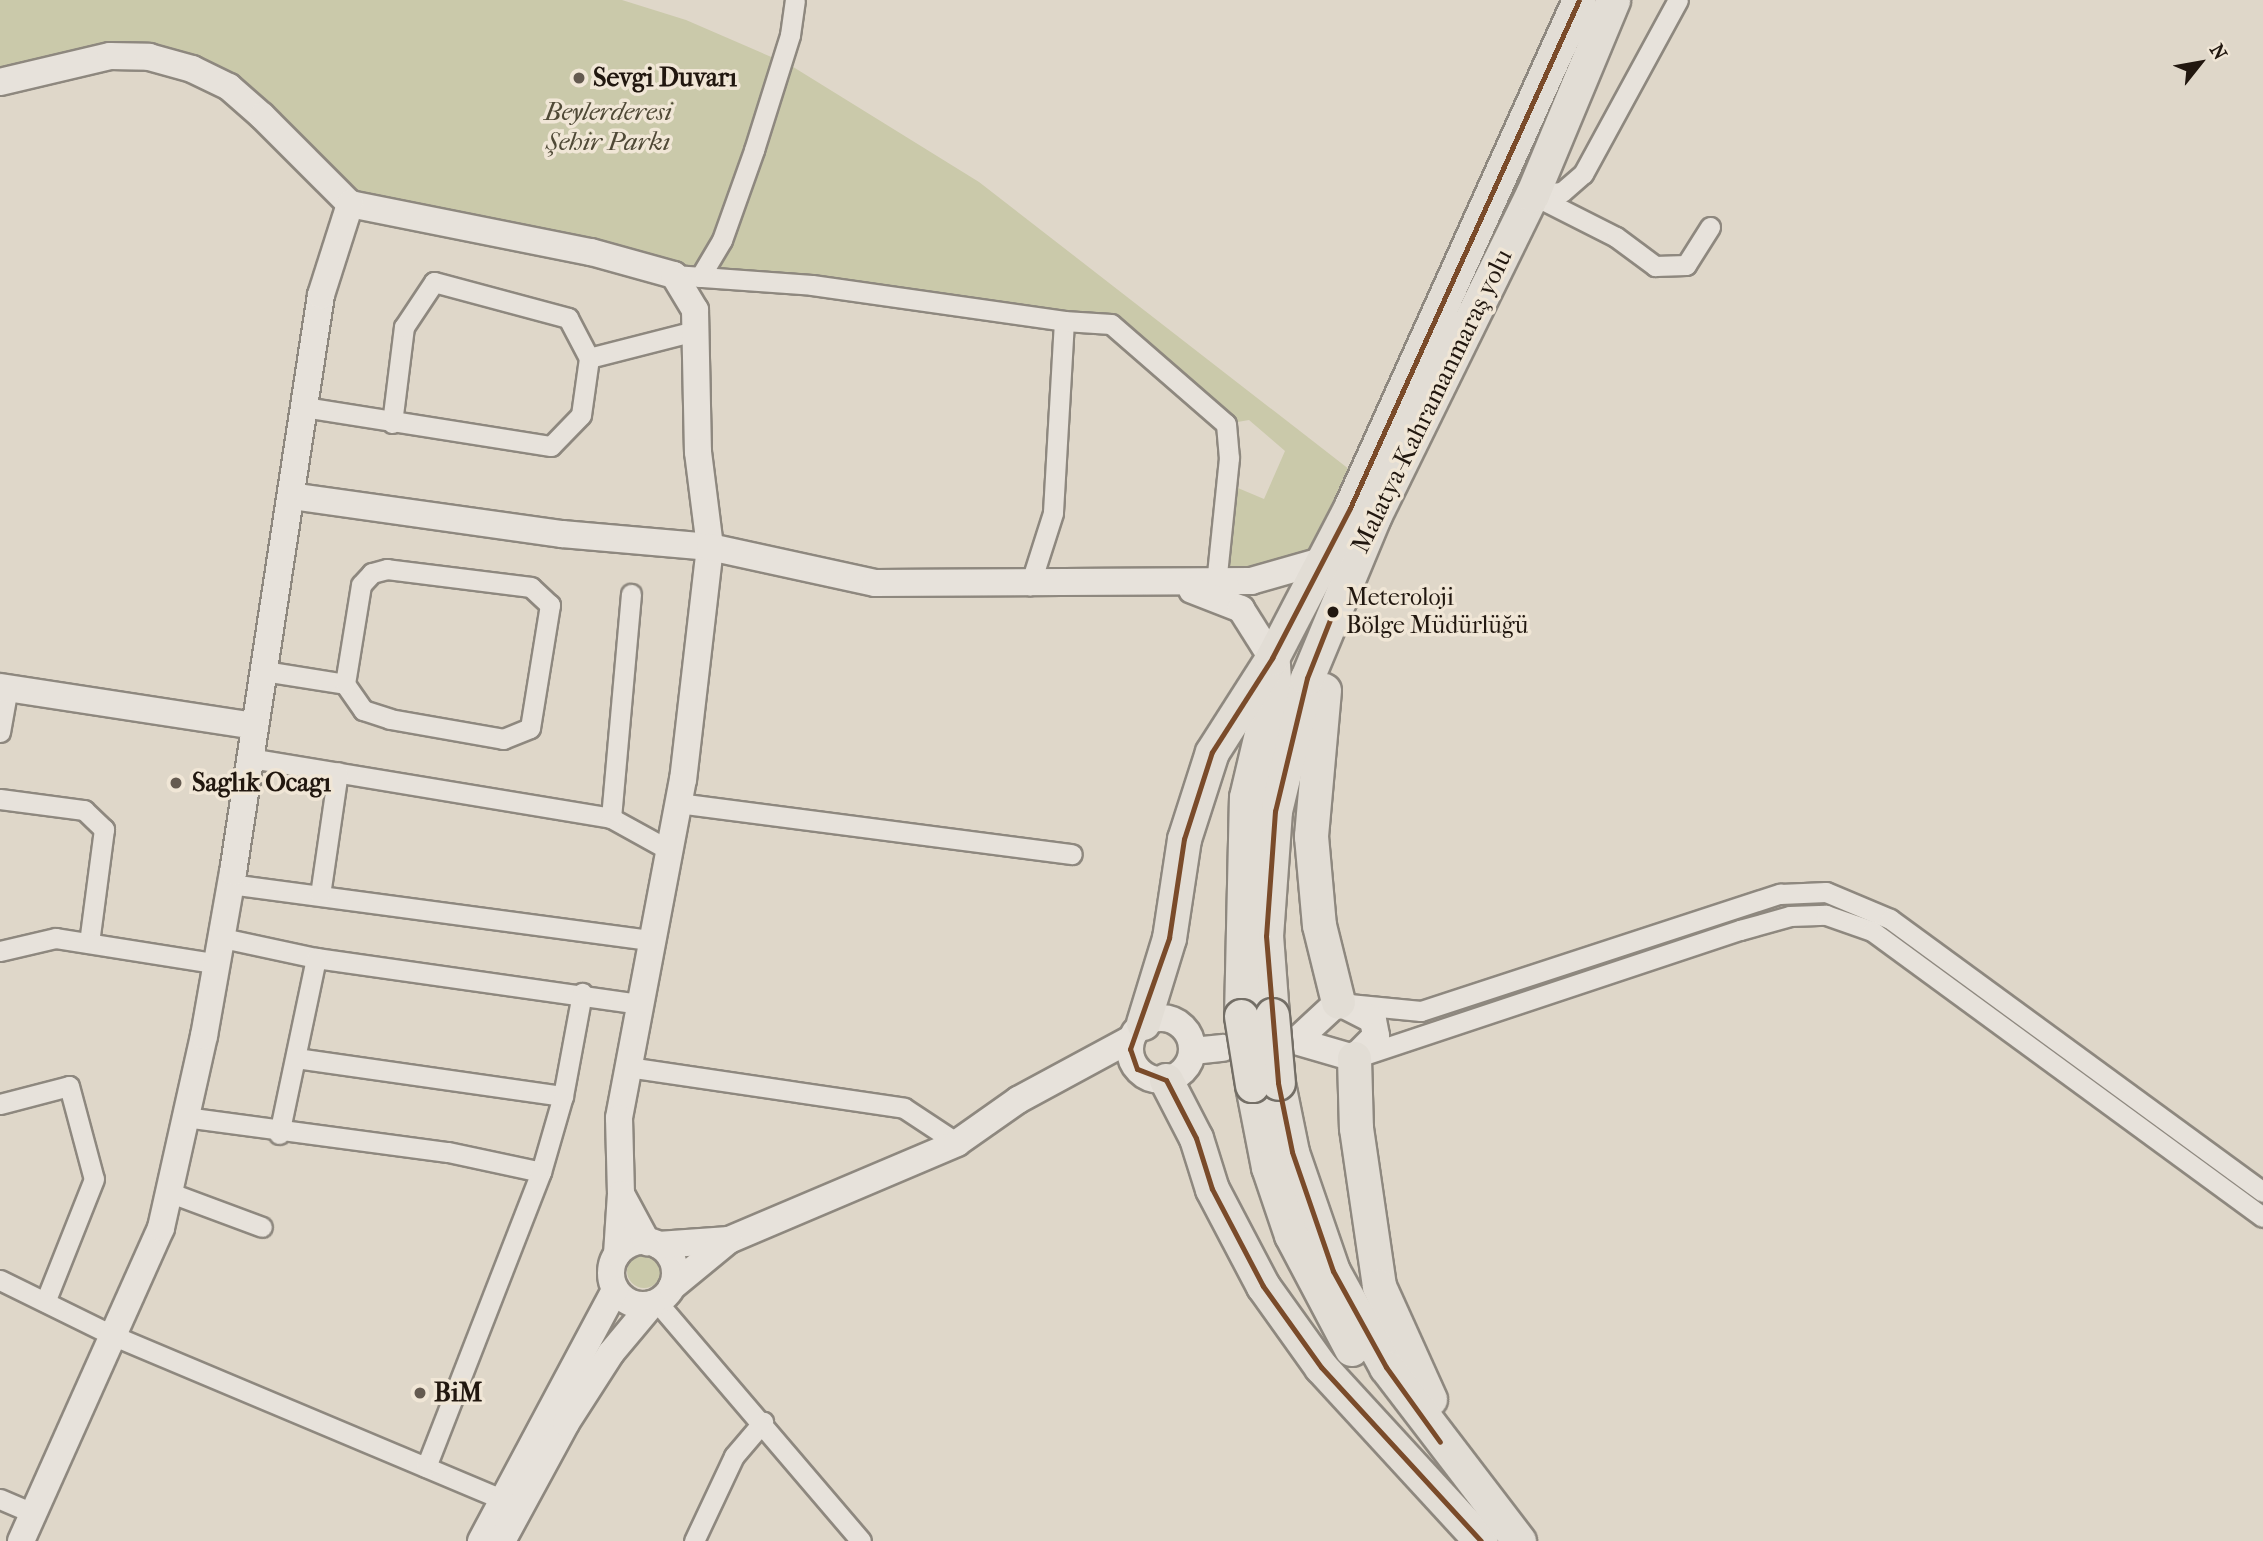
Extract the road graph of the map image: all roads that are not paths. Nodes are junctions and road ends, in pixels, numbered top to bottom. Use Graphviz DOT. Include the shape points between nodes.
graph roads {
  1 [pos="1579,0"];
  2 [pos="1613,0"];
  3 [pos="1678,0"];
  4 [pos="794,1"];
  5 [pos="0,82"];
  6 [pos="1532,195"];
  7 [pos="351,204"];
  8 [pos="1710,227"];
  9 [pos="674,275"];
  10 [pos="700,277"];
  11 [pos="1064,321"];
  12 [pos="695,331"];
  13 [pos="589,358"];
  14 [pos="304,407"];
  15 [pos="392,423"];
  16 [pos="1401,432"];
  17 [pos="290,496"];
  18 [pos="1362,512"];
  19 [pos="710,547"];
  20 [pos="1321,561"];
  21 [pos="1030,585"];
  22 [pos="1342,587"];
  23 [pos="1216,589"];
  24 [pos="631,594"];
  25 [pos="1272,657"];
  26 [pos="264,671"];
  27 [pos="345,684"];
  28 [pos="4,687"];
  29 [pos="255,726"];
  30 [pos="0,732"];
  31 [pos="250,758"];
  32 [pos="338,772"];
  33 [pos="0,799"];
  34 [pos="678,803"];
  35 [pos="611,818"];
  36 [pos="669,850"];
  37 [pos="1072,854"];
  38 [pos="230,884"];
  39 [pos="320,895"];
  40 [pos="651,940"];
  41 [pos="89,943"];
  42 [pos="216,950"];
  43 [pos="0,951"];
  44 [pos="316,958"];
  45 [pos="582,993"];
  46 [pos="1338,1003"];
  47 [pos="639,1004"];
  48 [pos="1257,1016"];
  49 [pos="1137,1031"];
  50 [pos="1223,1048"];
  51 [pos="1193,1051"];
  52 [pos="296,1058"];
  53 [pos="1354,1058"];
  54 [pos="628,1067"];
  55 [pos="1080,1071"];
  56 [pos="1152,1075"];
  57 [pos="1265,1084"];
  58 [pos="563,1096"];
  59 [pos="0,1104"];
  60 [pos="185,1117"];
  61 [pos="279,1134"];
  62 [pos="957,1143"];
  63 [pos="541,1172"];
  64 [pos="168,1192"];
  65 [pos="2263,1192"];
  66 [pos="621,1194"];
  67 [pos="2263,1217"];
  68 [pos="262,1227"];
  69 [pos="729,1240"];
  70 [pos="653,1244"];
  71 [pos="617,1254"];
  72 [pos="0,1280"];
  73 [pos="615,1290"];
  74 [pos="660,1297"];
  75 [pos="45,1303"];
  76 [pos="114,1336"];
  77 [pos="763,1422"];
  78 [pos="426,1467"];
  79 [pos="1475,1489"];
  80 [pos="0,1499"];
  81 [pos="511,1503"];
  82 [pos="30,1512"];
  83 [pos="21,1541"];
  84 [pos="481,1541"];
  85 [pos="502,1541"];
  86 [pos="694,1541"];
  87 [pos="861,1541"];
  88 [pos="1481,1541"];
  89 [pos="1490,1541"];
  90 [pos="1519,1541"];
  1 -- 16 [label="highway"];
  2 -- 6 [label="highway, Malatya-Kahramanmaraş yolu"];
  3 -- 6 [label="street" via="1583,174 1562,192"];
  4 -- 10 [label="street" via="790,35 722,240"];
  5 -- 7 [label="main road" via="110,56 149,57 192,69 229,88 262,116"];
  6 -- 8 [label="street" via="1616,237 1655,266 1686,265"];
  6 -- 16 [label="highway, Malatya-Kahramanmaraş yolu"];
  7 -- 9 [label="main road" via="591,252"];
  7 -- 14 [label="main road" via="321,295"];
  9 -- 10 [label="street"];
  9 -- 12 [label="main road" via="695,310"];
  10 -- 11 [label="street" via="812,285"];
  11 -- 21 [label="street" via="1052,513"];
  11 -- 23 [label="street" via="1111,324 1226,424 1229,458"];
  12 -- 13 [label="street"];
  12 -- 19 [label="main road" via="698,452"];
  13 -- 15 [label="street" via="581,415 551,446"];
  13 -- 15 [label="street" via="568,318 434,282 404,327"];
  14 -- 15 [label="street"];
  14 -- 17 [label="main road"];
  16 -- 18 [label="highway"];
  17 -- 19 [label="main road" via="562,534"];
  17 -- 26 [label="main road"];
  18 -- 20 [label="highway"];
  18 -- 22 [label="highway, Malatya-Kahramanmaraş yolu"];
  19 -- 21 [label="main road" via="875,583"];
  19 -- 34 [label="main road"];
  20 -- 23 [label="main road"];
  20 -- 25 [label="highway"];
  21 -- 23 [label="main road" via="1163,584"];
  22 -- 46 [label="highway" via="1317,725 1311,836 1319,925"];
  22 -- 48 [label="highway, Malatya-Kahramanmaraş yolu" via="1307,678 1275,811"];
  23 -- 25 [label="main road" via="1241,609"];
  24 -- 35 [label="street"];
  25 -- 48 [label="highway" via="1274,679 1246,797"];
  25 -- 49 [label="highway" via="1212,752 1184,839 1169,938"];
  26 -- 27 [label="street"];
  26 -- 29 [label="main road"];
  27 -- 27 [label="street" via="360,585 372,573 387,569 531,587 550,605 530,729 503,739 390,719 363,710"];
  28 -- 29 [label="main road"];
  28 -- 30 [label="street"];
  29 -- 31 [label="main road"];
  31 -- 32 [label="street"];
  31 -- 38 [label="main road"];
  32 -- 35 [label="street"];
  32 -- 39 [label="street"];
  33 -- 41 [label="street" via="84,810 104,830"];
  34 -- 36 [label="main road"];
  34 -- 37 [label="street"];
  35 -- 36 [label="street"];
  36 -- 40 [label="main road"];
  38 -- 39 [label="street"];
  38 -- 42 [label="main road"];
  39 -- 40 [label="street"];
  40 -- 47 [label="main road"];
  41 -- 42 [label="street"];
  41 -- 43 [label="street" via="56,938"];
  42 -- 44 [label="street"];
  42 -- 60 [label="main road"];
  44 -- 45 [label="street"];
  44 -- 52 [label="street"];
  45 -- 47 [label="street"];
  45 -- 58 [label="street"];
  46 -- 53 [label="main road" via="1373,1020 1376,1036"];
  46 -- 53 [label="main road" via="1296,1041"];
  46 -- 65 [label="street" via="1421,1011 1780,894 1826,892 1890,919"];
  47 -- 54 [label="main road"];
  48 -- 57 [label="highway, bridge"];
  49 -- 51 [label="main road" via="1161,1017 1180,1023"];
  49 -- 55 [label="main road"];
  49 -- 56 [label="main road"];
  50 -- 51 [label="main road"];
  51 -- 56 [label="main road" via="1185,1070"];
  52 -- 58 [label="street"];
  52 -- 61 [label="street"];
  53 -- 67 [label="street" via="1740,930 1790,916 1826,915 1872,932"];
  53 -- 79 [label="highway" via="1356,1128 1379,1286"];
  54 -- 62 [label="street" via="904,1108"];
  54 -- 66 [label="main road" via="619,1118"];
  55 -- 56 [label="main road"];
  55 -- 62 [label="main road" via="1018,1100"];
  56 -- 88 [label="highway" via="1196,1138 1212,1189 1263,1286 1321,1367"];
  57 -- 79 [label="highway" via="1334,1271 1386,1367"];
  57 -- 89 [label="highway" via="1268,1167 1314,1285 1380,1397"];
  58 -- 63 [label="street"];
  59 -- 75 [label="street" via="69,1086 94,1179"];
  60 -- 61 [label="street"];
  60 -- 64 [label="main road"];
  61 -- 63 [label="street" via="447,1152"];
  62 -- 69 [label="main road"];
  63 -- 78 [label="street"];
  64 -- 68 [label="street"];
  64 -- 76 [label="main road" via="160,1228"];
  66 -- 70 [label="main road"];
  66 -- 71 [label="main road"];
  69 -- 70 [label="main road"];
  69 -- 74 [label="main road"];
  70 -- 71 [label="main road" via="630,1243"];
  70 -- 74 [label="main road" via="673,1261"];
  71 -- 73 [label="main road" via="610,1269"];
  72 -- 75 [label="street"];
  73 -- 74 [label="main road" via="632,1304"];
  73 -- 81 [label="main road"];
  74 -- 77 [label="street"];
  74 -- 81 [label="main road" via="611,1353"];
  75 -- 76 [label="street"];
  76 -- 78 [label="street"];
  76 -- 82 [label="main road"];
  77 -- 86 [label="street" via="734,1456"];
  77 -- 87 [label="street"];
  78 -- 81 [label="street"];
  79 -- 90 [label="highway"];
  80 -- 82 [label="street"];
  81 -- 84 [label="main road"];
  81 -- 85 [label="main road"];
  82 -- 83 [label="main road"];
}
